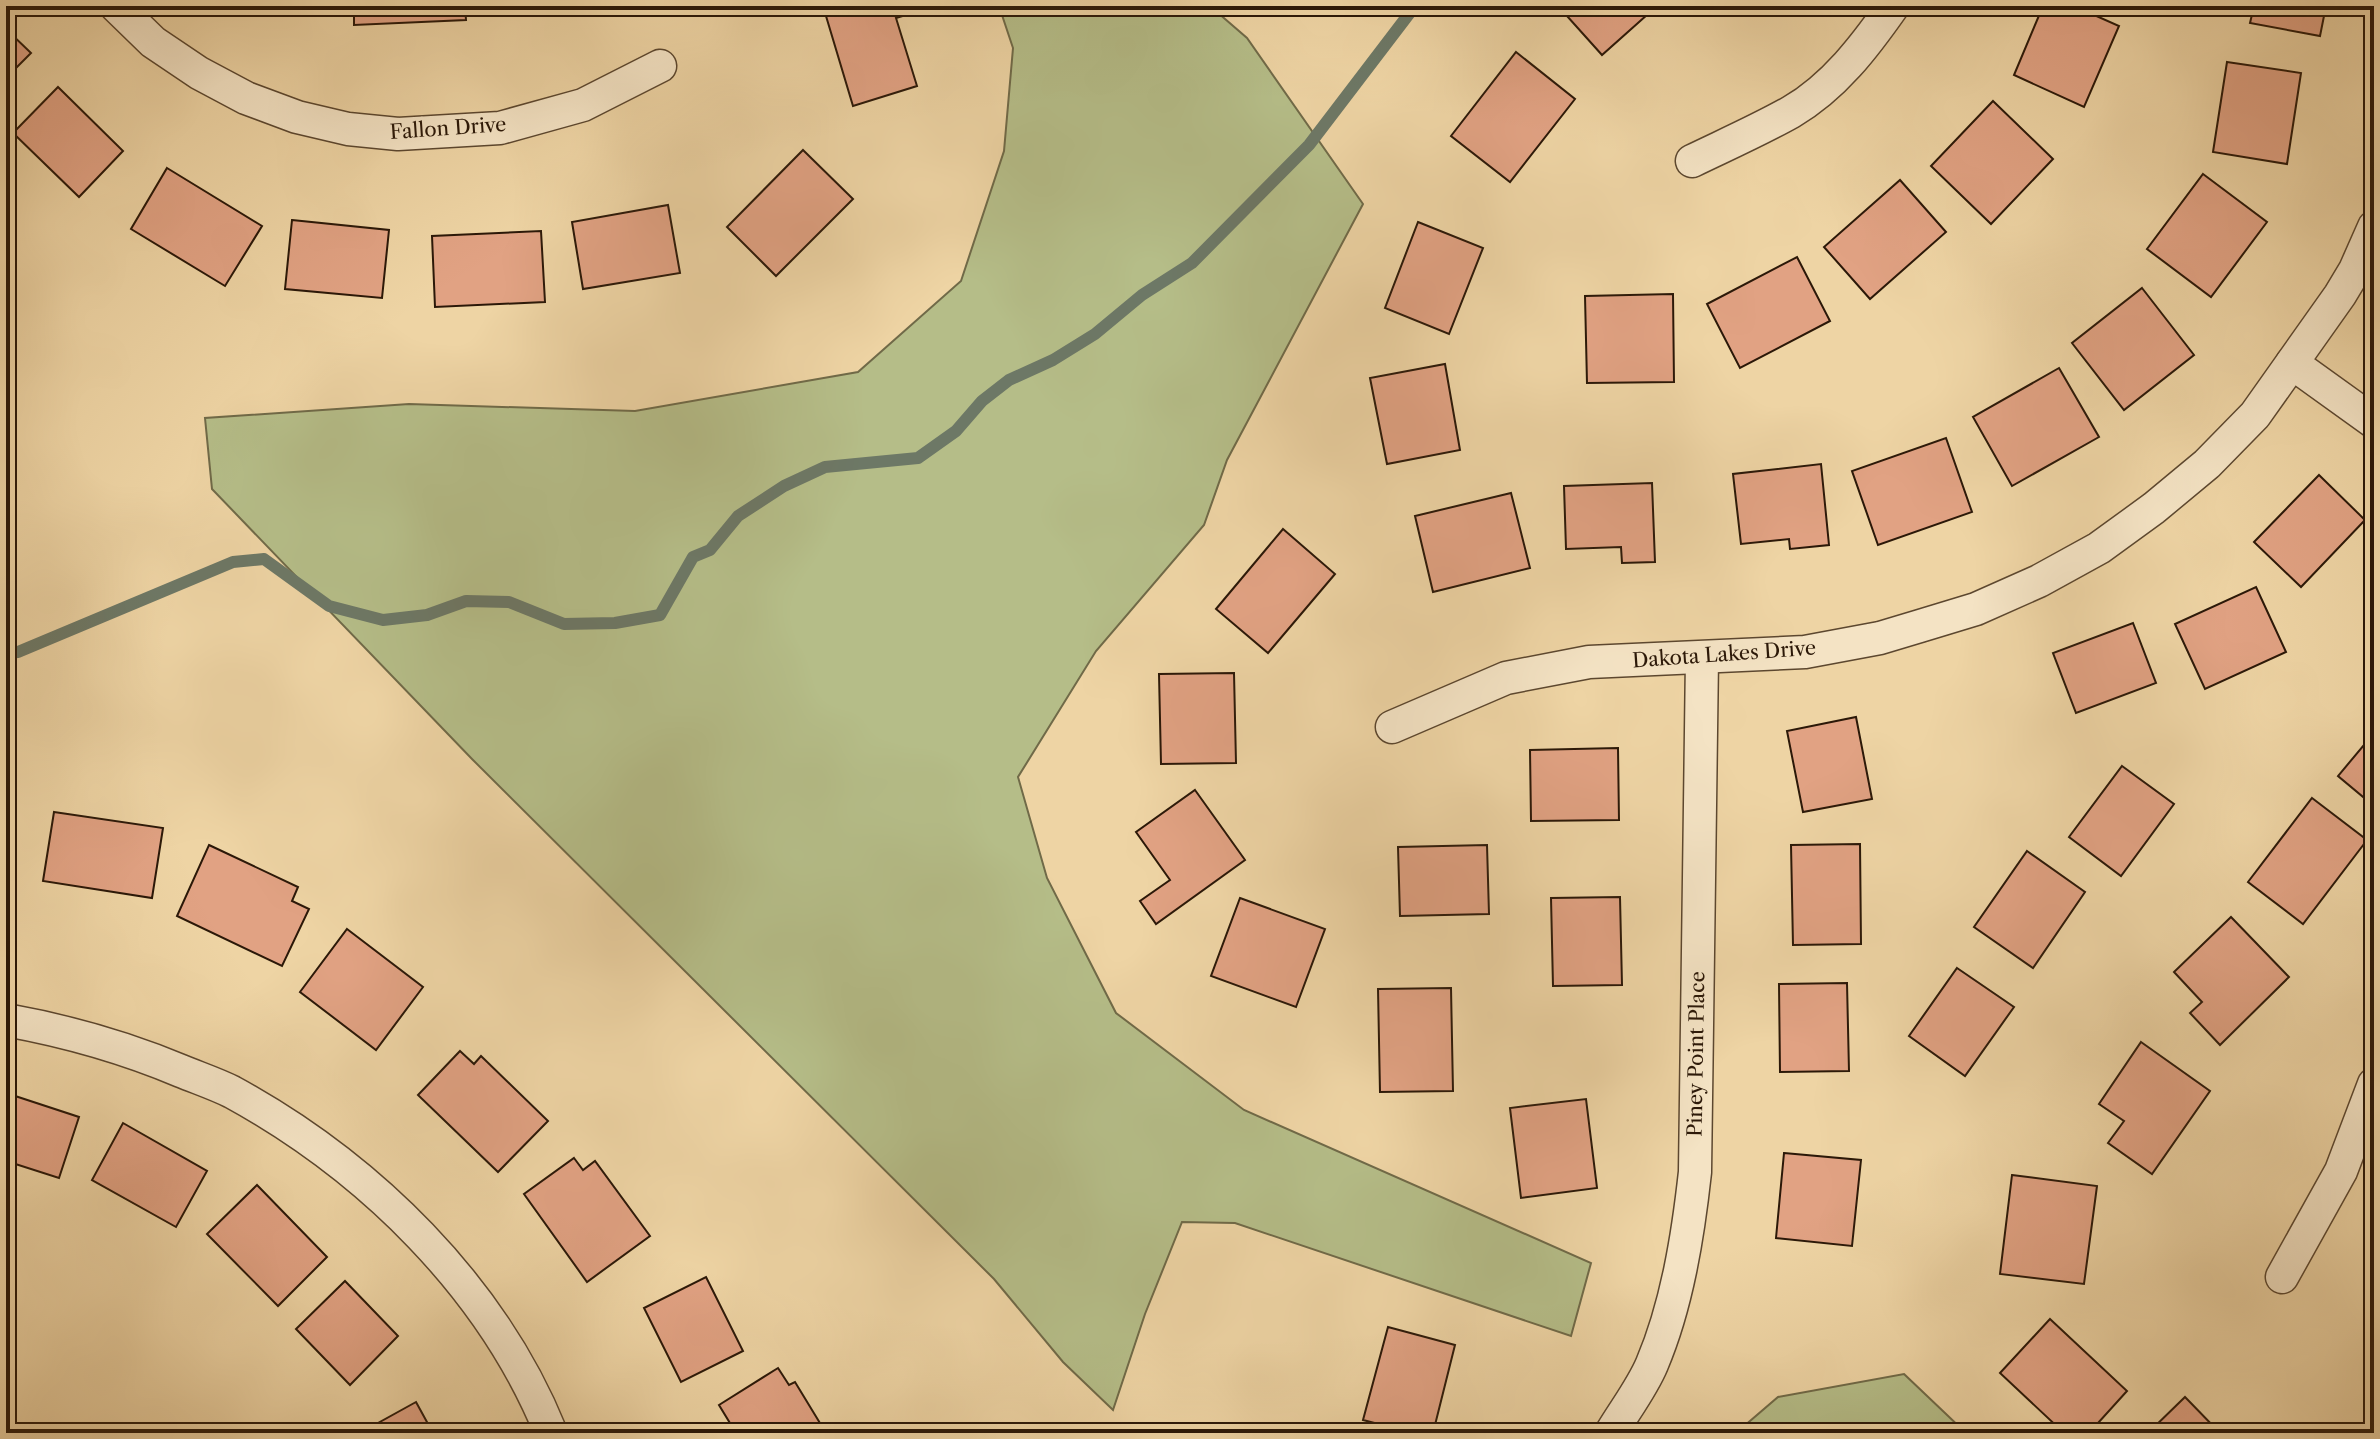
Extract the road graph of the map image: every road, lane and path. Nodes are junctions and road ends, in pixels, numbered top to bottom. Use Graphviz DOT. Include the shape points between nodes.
graph roads {
  1 [pos="116,6"];
  2 [pos="1893,6"];
  3 [pos="660,66"];
  4 [pos="1692,161"];
  5 [pos="2374,227"];
  6 [pos="2292,363"];
  7 [pos="2374,422"];
  8 [pos="1702,658"];
  9 [pos="1392,727"];
  10 [pos="6,1020"];
  11 [pos="2374,1084"];
  12 [pos="2282,1277"];
  13 [pos="551,1433"];
  14 [pos="1611,1433"];
  1 -- 3 [label="street, Fallon Drive" via="153,42 246,98 297,117 360,130 398,134 500,128 583,105"];
  2 -- 4 [label="street" via="1866,45 1793,111"];
  5 -- 6 [label="street, Dakota Lakes Drive" via="2355,270"];
  6 -- 7 [label="street"];
  6 -- 8 [label="street, Dakota Lakes Drive" via="2255,415 2207,464 2099,548 2039,581 1976,609 1880,638 1805,652"];
  8 -- 9 [label="street, Dakota Lakes Drive" via="1589,662 1506,678"];
  8 -- 14 [label="street, Piney Point Place" via="1695,1172 1675,1290 1652,1365"];
  10 -- 13 [label="street" via="130,1050 230,1091 340,1164 405,1220 454,1273 497,1331 536,1396"];
  11 -- 12 [label="street" via="2341,1171"];
}
